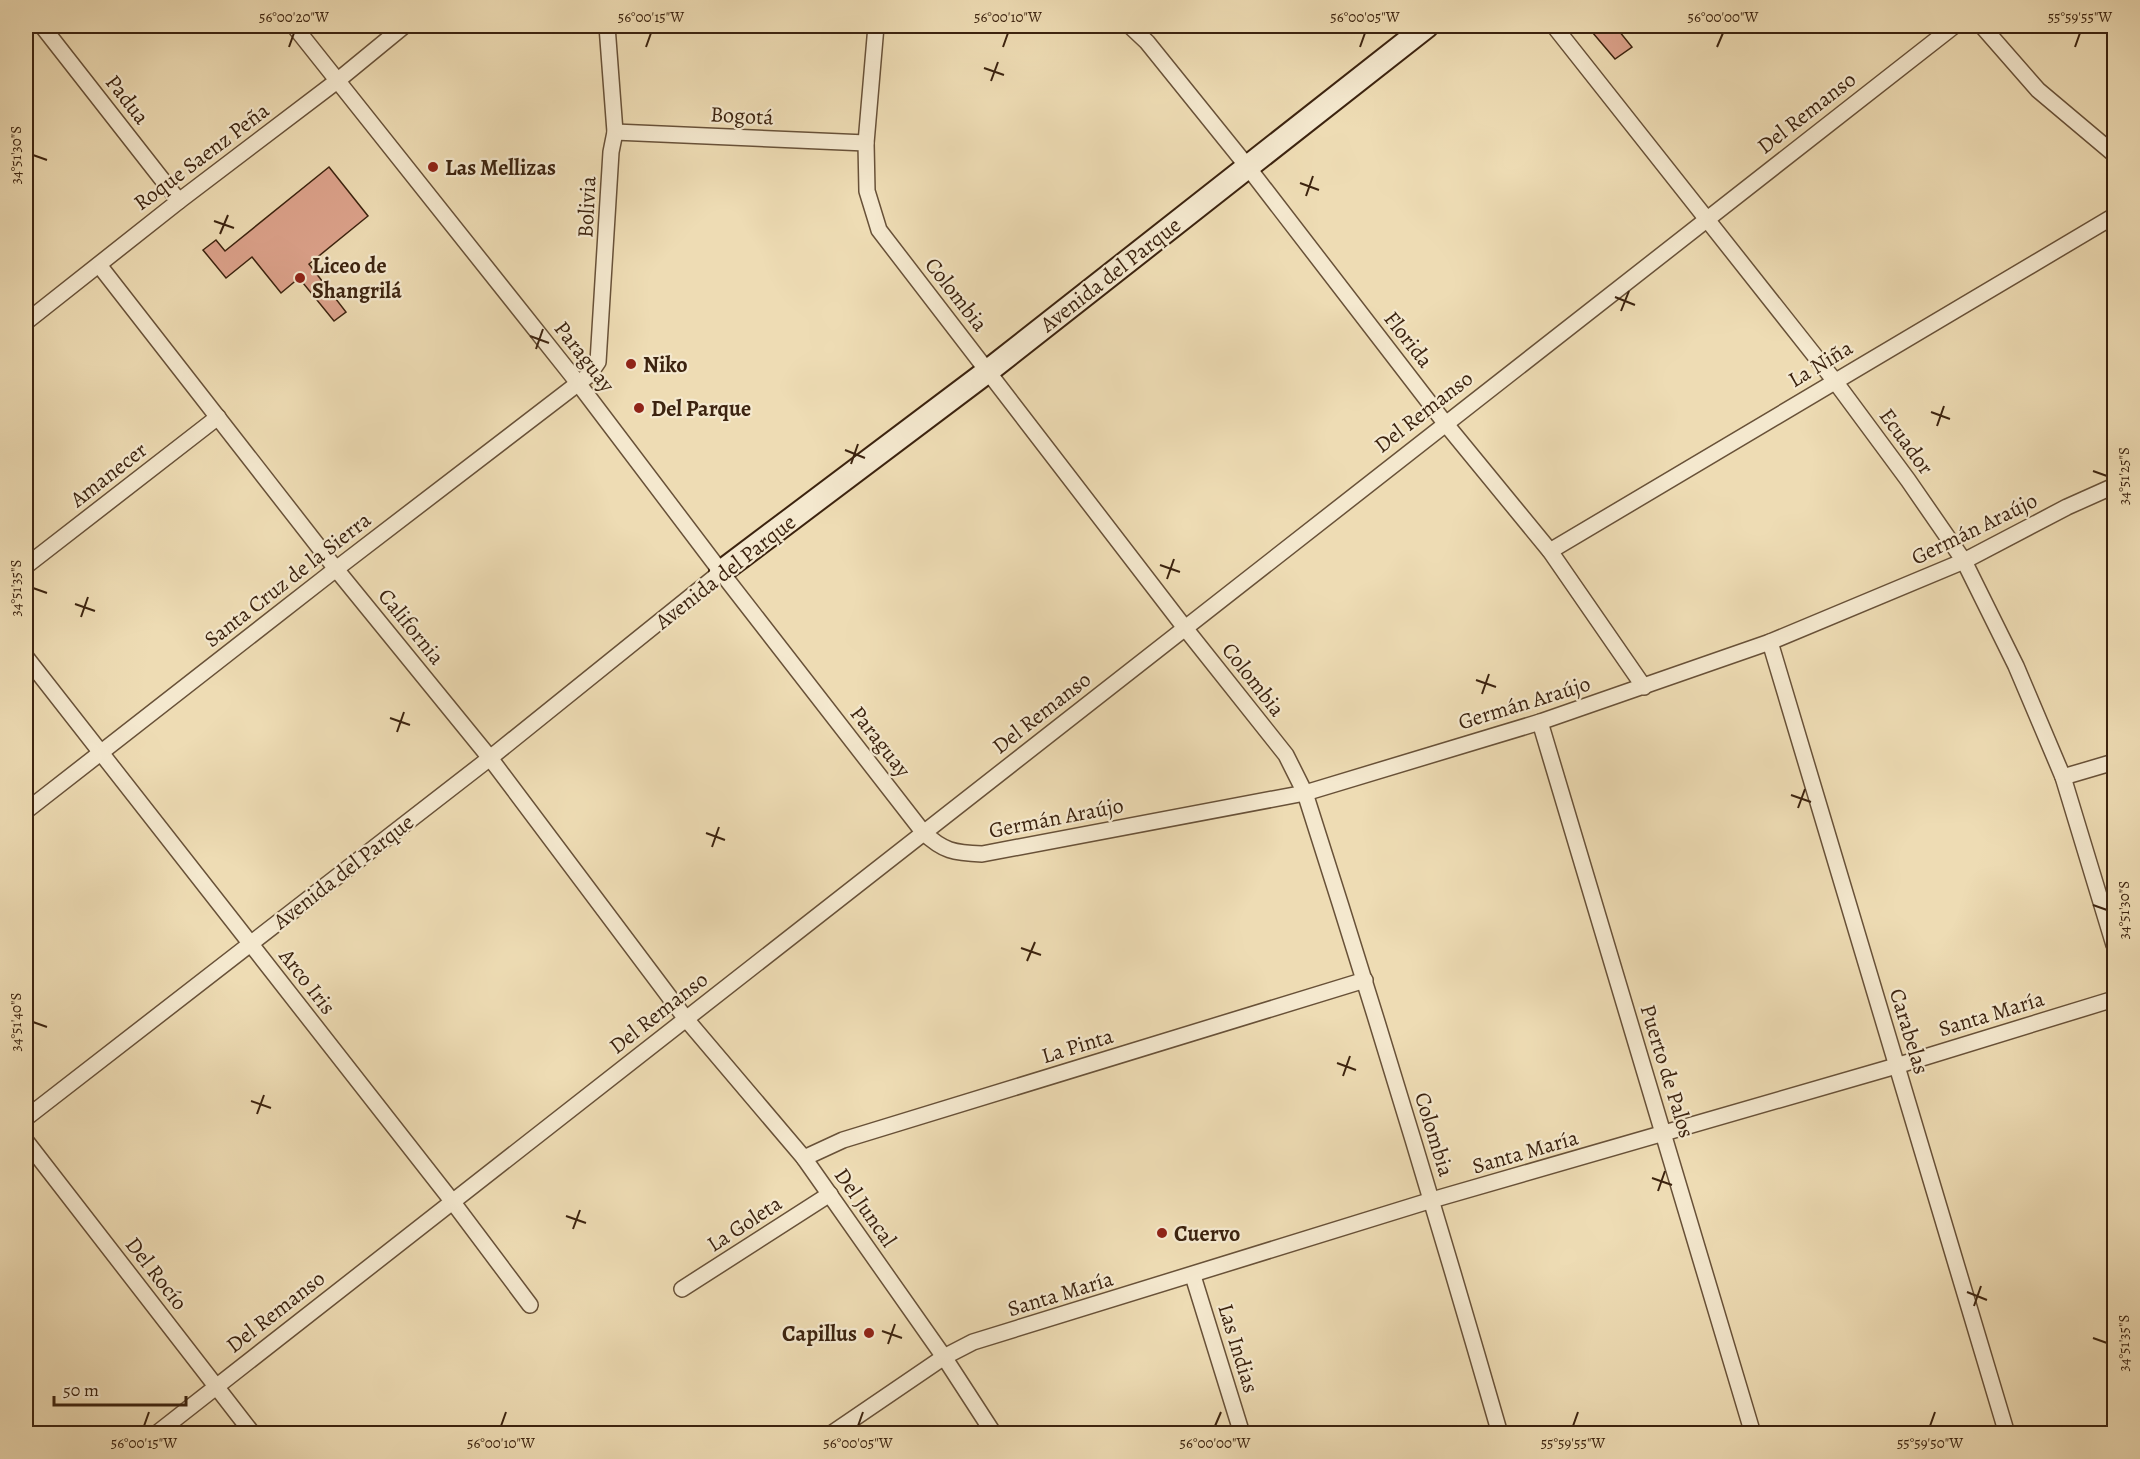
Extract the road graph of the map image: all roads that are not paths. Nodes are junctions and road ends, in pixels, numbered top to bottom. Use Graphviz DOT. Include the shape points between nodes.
graph roads {
  1 [pos="42,26"];
  2 [pos="294,26"];
  3 [pos="404,26"];
  4 [pos="607,26"];
  5 [pos="876,26"];
  6 [pos="1130,26"];
  7 [pos="1427,26"];
  8 [pos="1554,26"];
  9 [pos="1953,26"];
  10 [pos="1982,26"];
  11 [pos="338,81"];
  12 [pos="615,132"];
  13 [pos="866,143"];
  14 [pos="2115,154"];
  15 [pos="1246,166"];
  16 [pos="179,201"];
  17 [pos="2115,216"];
  18 [pos="1706,218"];
  19 [pos="99,265"];
  20 [pos="26,322"];
  21 [pos="988,370"];
  22 [pos="1834,380"];
  23 [pos="578,383"];
  24 [pos="218,417"];
  25 [pos="1445,423"];
  26 [pos="2115,486"];
  27 [pos="1550,551"];
  28 [pos="1964,561"];
  29 [pos="26,566"];
  30 [pos="336,569"];
  31 [pos="721,572"];
  32 [pos="1185,628"];
  33 [pos="1770,642"];
  34 [pos="26,657"];
  35 [pos="1644,687"];
  36 [pos="1540,722"];
  37 [pos="100,752"];
  38 [pos="490,758"];
  39 [pos="2115,762"];
  40 [pos="2063,777"];
  41 [pos="1305,793"];
  42 [pos="26,811"];
  43 [pos="923,832"];
  44 [pos="250,943"];
  45 [pos="2115,945"];
  46 [pos="1365,980"];
  47 [pos="2115,999"];
  48 [pos="686,1018"];
  49 [pos="1896,1066"];
  50 [pos="26,1118"];
  51 [pos="1664,1135"];
  52 [pos="26,1141"];
  53 [pos="804,1158"];
  54 [pos="830,1194"];
  55 [pos="1432,1200"];
  56 [pos="452,1201"];
  57 [pos="1193,1276"];
  58 [pos="682,1288"];
  59 [pos="530,1305"];
  60 [pos="944,1357"];
  61 [pos="216,1386"];
  62 [pos="156,1434"];
  63 [pos="253,1434"];
  64 [pos="831,1434"];
  65 [pos="994,1434"];
  66 [pos="1242,1434"];
  67 [pos="1500,1434"];
  68 [pos="1754,1434"];
  69 [pos="2007,1434"];
  1 -- 16 [label="street, Padua"];
  2 -- 11 [label="street, Paraguay"];
  3 -- 11 [label="street, Roque Saenz Peña"];
  4 -- 12 [label="street, Bolivia"];
  5 -- 13 [label="street, Colombia"];
  6 -- 15 [label="street, Florida"];
  7 -- 15 [label="street, Avenida del Parque"];
  8 -- 18 [label="street, Ecuador"];
  9 -- 18 [label="street, Del Remanso"];
  10 -- 14 [label="street" via="2038,90"];
  11 -- 16 [label="street, Roque Saenz Peña"];
  11 -- 23 [label="street, Paraguay"];
  12 -- 13 [label="street, Bogotá"];
  12 -- 23 [label="street, Bolivia" via="598,362"];
  13 -- 21 [label="street, Colombia" via="867,191 879,230"];
  15 -- 21 [label="street, Avenida del Parque"];
  15 -- 25 [label="street, Florida"];
  16 -- 19 [label="street, Roque Saenz Peña"];
  17 -- 22 [label="street, La Niña"];
  18 -- 22 [label="street, Ecuador"];
  18 -- 25 [label="street, Del Remanso"];
  19 -- 20 [label="street, Roque Saenz Peña"];
  19 -- 24 [label="street, California"];
  21 -- 31 [label="street, Avenida del Parque"];
  21 -- 32 [label="street, Colombia"];
  22 -- 27 [label="street, La Niña"];
  22 -- 28 [label="street, Ecuador"];
  23 -- 30 [label="street, Santa Cruz de la Sierra"];
  23 -- 31 [label="street, Paraguay"];
  24 -- 29 [label="street, Amanecer"];
  24 -- 30 [label="street, California"];
  25 -- 27 [label="street, Florida"];
  25 -- 32 [label="street, Del Remanso"];
  26 -- 28 [label="street, Germán Araújo"];
  27 -- 35 [label="street, Florida"];
  28 -- 33 [label="street, Germán Araújo"];
  28 -- 40 [label="street, Ecuador" via="2016,666"];
  30 -- 37 [label="street, Santa Cruz de la Sierra"];
  30 -- 38 [label="street, California"];
  31 -- 38 [label="street, Avenida del Parque"];
  31 -- 43 [label="street, Paraguay"];
  32 -- 41 [label="street, Colombia" via="1286,755"];
  32 -- 43 [label="street, Del Remanso"];
  33 -- 35 [label="street, Germán Araújo"];
  33 -- 49 [label="street, Carabelas"];
  34 -- 37 [label="street, Arco Iris"];
  35 -- 36 [label="street, Germán Araújo"];
  36 -- 41 [label="street, Germán Araújo"];
  36 -- 51 [label="street, Puerto de Palos"];
  37 -- 42 [label="street, Santa Cruz de la Sierra"];
  37 -- 44 [label="street, Arco Iris"];
  38 -- 44 [label="street, Avenida del Parque"];
  38 -- 48 [label="street, California"];
  39 -- 40 [label="street"];
  40 -- 45 [label="street, Ecuador"];
  41 -- 43 [label="street, Germán Araújo" via="982,854 948,851"];
  41 -- 46 [label="street, Colombia"];
  43 -- 48 [label="street, Del Remanso"];
  44 -- 50 [label="street, Avenida del Parque"];
  44 -- 56 [label="street, Arco Iris"];
  46 -- 53 [label="street, La Pinta" via="843,1140"];
  46 -- 55 [label="street, Colombia"];
  47 -- 49 [label="street, Santa María"];
  48 -- 53 [label="street, Del Juncal"];
  48 -- 56 [label="street, Del Remanso"];
  49 -- 51 [label="street, Santa María"];
  49 -- 69 [label="street, Carabelas"];
  51 -- 55 [label="street, Santa María"];
  51 -- 68 [label="street, Puerto de Palos"];
  52 -- 61 [label="street, Del Rocío"];
  53 -- 54 [label="street, Del Juncal"];
  54 -- 58 [label="street, La Goleta"];
  54 -- 60 [label="street, Del Juncal"];
  55 -- 57 [label="street, Santa María"];
  55 -- 67 [label="street, Colombia"];
  56 -- 59 [label="street, Arco Iris"];
  56 -- 61 [label="street, Del Remanso"];
  57 -- 60 [label="street, Santa María" via="973,1342"];
  57 -- 66 [label="street, Las Indias"];
  60 -- 64 [label="street, Santa María"];
  60 -- 65 [label="street, Del Juncal"];
  61 -- 62 [label="street, Del Remanso"];
  61 -- 63 [label="street, Del Rocío"];
}
